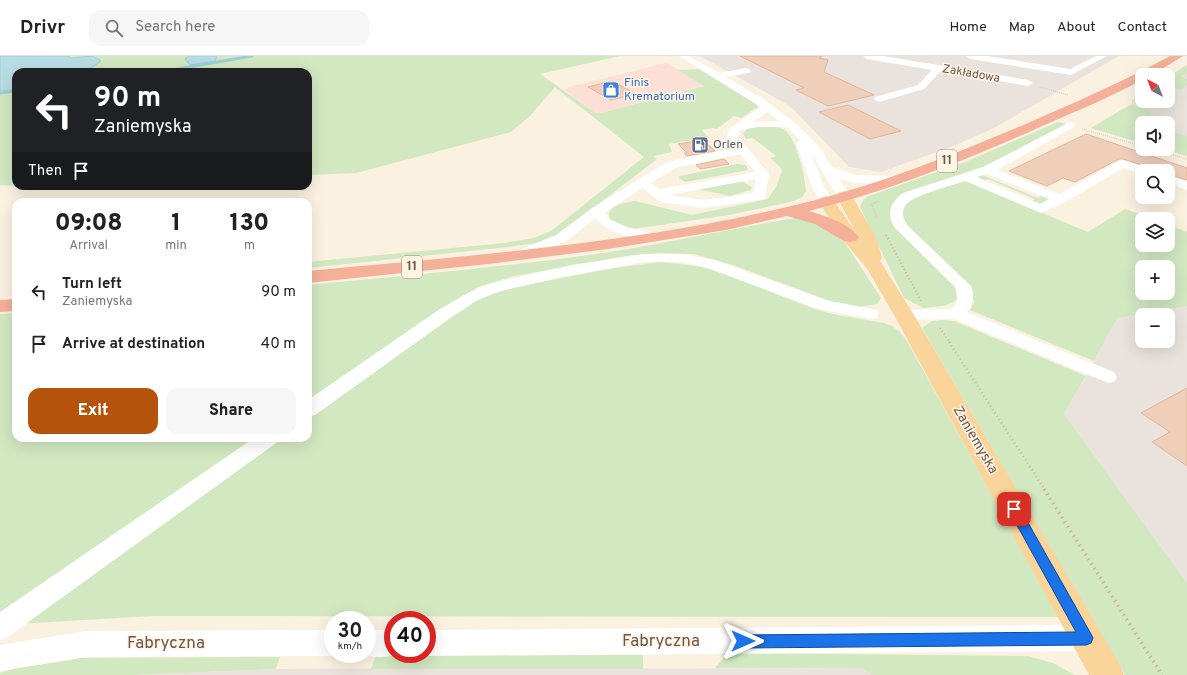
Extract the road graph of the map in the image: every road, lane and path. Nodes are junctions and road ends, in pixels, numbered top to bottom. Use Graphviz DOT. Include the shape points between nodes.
graph roads {
  1 [pos="683,56"];
  2 [pos="867,56"];
  3 [pos="970,56"];
  4 [pos="1103,56"];
  5 [pos="1178,56"];
  6 [pos="957,61"];
  7 [pos="1062,61"];
  8 [pos="1082,66"];
  9 [pos="938,68"];
  10 [pos="1156,68"];
  11 [pos="950,70"];
  12 [pos="746,71"];
  13 [pos="718,76"];
  14 [pos="1135,79"];
  15 [pos="1028,83"];
  16 [pos="879,99"];
  17 [pos="768,107"];
  18 [pos="1070,125"];
  19 [pos="734,129"];
  20 [pos="794,129"];
  21 [pos="743,150"];
  22 [pos="1175,156"];
  23 [pos="1187,159"];
  24 [pos="1135,168"];
  25 [pos="827,169"];
  26 [pos="987,170"];
  27 [pos="763,174"];
  28 [pos="965,177"];
  29 [pos="891,180"];
  30 [pos="642,182"];
  31 [pos="1175,182"];
  32 [pos="1187,186"];
  33 [pos="864,190"];
  34 [pos="658,193"];
  35 [pos="844,196"];
  36 [pos="1060,199"];
  37 [pos="826,201"];
  38 [pos="597,211"];
  39 [pos="786,212"];
  40 [pos="878,220"];
  41 [pos="886,234"];
  42 [pos="649,237"];
  43 [pos="850,237"];
  44 [pos="517,256"];
  45 [pos="876,268"];
  46 [pos="312,277"];
  47 [pos="12,305"];
  48 [pos="0,306"];
  49 [pos="871,314"];
  50 [pos="931,314"];
  51 [pos="956,314"];
  52 [pos="904,315"];
  53 [pos="1108,377"];
  54 [pos="312,407"];
  55 [pos="262,442"];
  56 [pos="0,627"];
  57 [pos="1086,638"];
  58 [pos="324,643"];
  59 [pos="436,643"];
  60 [pos="0,658"];
  61 [pos="1107,675"];
  62 [pos="1162,675"];
  1 -- 13 [label="street"];
  2 -- 9 [label="street, Zakładowa"];
  3 -- 8 [label="street" via="1071,72"];
  4 -- 8 [label="street"];
  5 -- 10 [label="highway, 11"];
  6 -- 11 [label="street"];
  7 -- 8 [label="street"];
  9 -- 11 [label="street, Zakładowa"];
  9 -- 16 [label="street" via="921,87"];
  11 -- 15 [label="street, Zakładowa"];
  12 -- 13 [label="street"];
  13 -- 17 [label="street"];
  14 -- 29 [label="highway, 11" via="1002,139"];
  17 -- 19 [label="street"];
  17 -- 20 [label="street"];
  18 -- 26 [label="street"];
  19 -- 20 [label="street" via="758,124"];
  19 -- 21 [label="street" via="732,137"];
  20 -- 25 [label="street" via="813,146"];
  20 -- 37 [label="street"];
  21 -- 27 [label="street"];
  21 -- 30 [label="street" via="671,165"];
  22 -- 23 [label="path"];
  24 -- 36 [label="street" via="1123,164"];
  25 -- 29 [label="street" via="854,179"];
  25 -- 35 [label="street"];
  26 -- 28 [label="street"];
  26 -- 36 [label="street"];
  27 -- 34 [label="street"];
  27 -- 34 [label="street" via="759,196 704,204 666,198"];
  28 -- 36 [label="street" via="1041,209"];
  28 -- 51 [label="street" via="908,196 899,203 896,212 898,222 905,233 966,291 966,301"];
  29 -- 33 [label="highway, 11"];
  30 -- 34 [label="street"];
  30 -- 38 [label="street"];
  31 -- 32 [label="street"];
  33 -- 35 [label="highway, 11"];
  33 -- 40 [label="path" via="881,199 872,205"];
  35 -- 37 [label="highway, 11"];
  35 -- 45 [label="main road, Zaniemyska" via="867,236"];
  37 -- 39 [label="highway, 11"];
  37 -- 43 [label="main road, Zaniemyska"];
  38 -- 42 [label="street" via="606,223"];
  38 -- 44 [label="street" via="561,238"];
  39 -- 42 [label="highway, 11"];
  39 -- 43 [label="highway" via="807,215 830,224"];
  41 -- 50 [label="path" via="922,304"];
  42 -- 44 [label="highway, 11"];
  43 -- 45 [label="main road, Zaniemyska"];
  44 -- 46 [label="highway, 11"];
  45 -- 52 [label="main road, Zaniemyska"];
  47 -- 48 [label="highway"];
  49 -- 54 [label="street" via="821,304 714,265 680,258 645,258 571,270 491,288 470,298"];
  50 -- 51 [label="street"];
  50 -- 52 [label="street"];
  50 -- 62 [label="path"];
  51 -- 53 [label="street"];
  52 -- 57 [label="main road, Zaniemyska"];
  55 -- 56 [label="street"];
  57 -- 59 [label="street, Fabryczna"];
  57 -- 61 [label="main road, Zaniemyska"];
  58 -- 60 [label="street, Fabryczna" via="87,644"];
}
